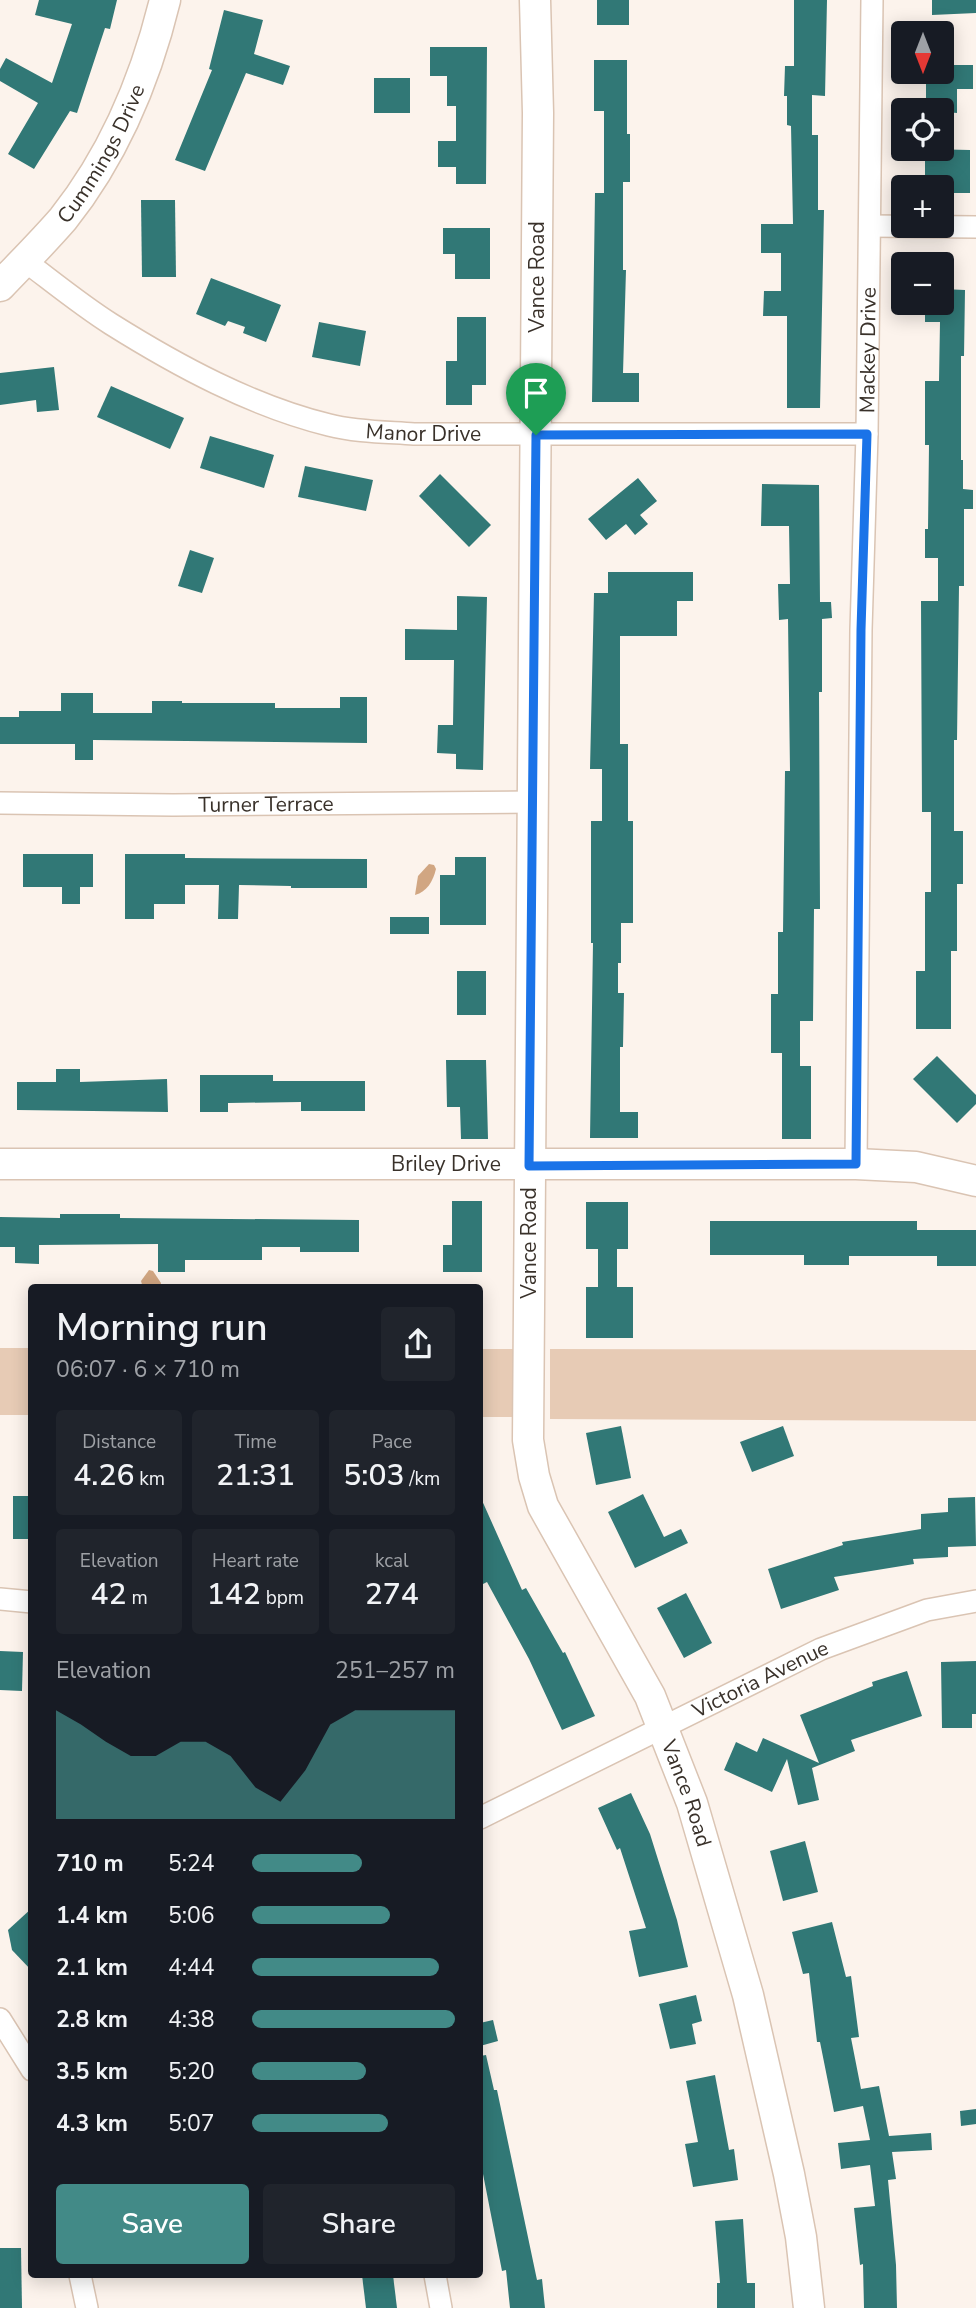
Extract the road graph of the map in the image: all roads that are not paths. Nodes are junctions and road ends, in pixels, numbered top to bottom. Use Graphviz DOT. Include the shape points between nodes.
graph roads {
  1 [pos="165,0"];
  2 [pos="535,0"];
  3 [pos="872,0"];
  4 [pos="870,226"];
  5 [pos="976,227"];
  6 [pos="25,261"];
  7 [pos="0,286"];
  8 [pos="867,434"];
  9 [pos="536,435"];
  10 [pos="533,802"];
  11 [pos="0,803"];
  12 [pos="0,1164"];
  13 [pos="856,1164"];
  14 [pos="529,1166"];
  15 [pos="976,1181"];
  16 [pos="0,1599"];
  17 [pos="976,1601"];
  18 [pos="28,1602"];
  19 [pos="662,1727"];
  20 [pos="483,1816"];
  21 [pos="0,2019"];
  22 [pos="28,2059"];
  23 [pos="81,2278"];
  24 [pos="436,2278"];
  25 [pos="87,2308"];
  26 [pos="441,2308"];
  27 [pos="809,2308"];
  1 -- 6 [label="street, Cummings Drive" via="136,94 99,164 63,218"];
  2 -- 9 [label="street, Vance Road"];
  3 -- 4 [label="street, Mackey Drive"];
  4 -- 5 [label="street"];
  4 -- 8 [label="street, Mackey Drive"];
  6 -- 7 [label="street, Cummings Drive"];
  6 -- 9 [label="street, Manor Drive" via="110,324 205,378 282,411 366,431"];
  8 -- 9 [label="street, Manor Drive"];
  8 -- 13 [label="street, Mackey Drive"];
  9 -- 10 [label="street, Vance Road"];
  10 -- 11 [label="street, Turner Terrace"];
  10 -- 14 [label="street, Vance Road"];
  12 -- 14 [label="street, Briley Drive"];
  13 -- 14 [label="street, Briley Drive"];
  13 -- 15 [label="street, Briley Drive" via="916,1167"];
  14 -- 19 [label="street, Vance Road" via="528,1440 534,1476 543,1506 650,1696"];
  16 -- 18 [label="street"];
  17 -- 19 [label="street, Victoria Avenue" via="927,1610 821,1649"];
  19 -- 20 [label="street, Victoria Avenue"];
  19 -- 27 [label="street, Vance Road" via="692,1803 748,1995 789,2174"];
  21 -- 22 [label="street"];
  23 -- 25 [label="street"];
  24 -- 26 [label="street"];
}
